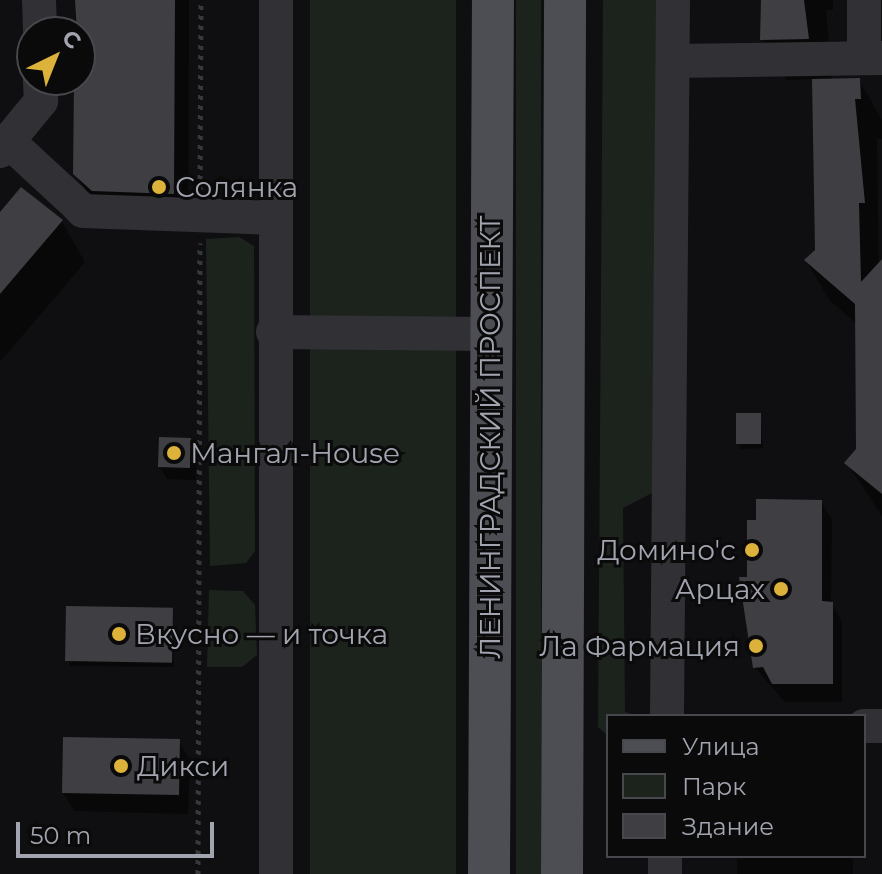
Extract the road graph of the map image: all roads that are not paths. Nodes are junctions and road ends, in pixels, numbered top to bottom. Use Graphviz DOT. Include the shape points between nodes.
graph roads {
  1 [pos="276,0"];
  2 [pos="493,0"];
  3 [pos="565,0"];
  4 [pos="673,0"];
  5 [pos="864,0"];
  6 [pos="873,58"];
  7 [pos="673,61"];
  8 [pos="41,96"];
  9 [pos="4,146"];
  10 [pos="275,218"];
  11 [pos="273,332"];
  12 [pos="490,334"];
  13 [pos="667,714"];
  14 [pos="276,874"];
  15 [pos="489,874"];
  16 [pos="562,874"];
  1 -- 10 [label="street"];
  2 -- 12 [label="main road, ЛЕНИНГРАДСКИЙ ПРОСПЕКТ"];
  3 -- 16 [label="main road"];
  4 -- 7 [label="street"];
  5 -- 6 [label="street"];
  6 -- 7 [label="street"];
  7 -- 13 [label="street"];
  8 -- 9 [label="street"];
  9 -- 10 [label="street" via="83,211"];
  10 -- 11 [label="street"];
  11 -- 12 [label="street"];
  11 -- 14 [label="street"];
  12 -- 15 [label="main road, ЛЕНИНГРАДСКИЙ ПРОСПЕКТ"];
}
